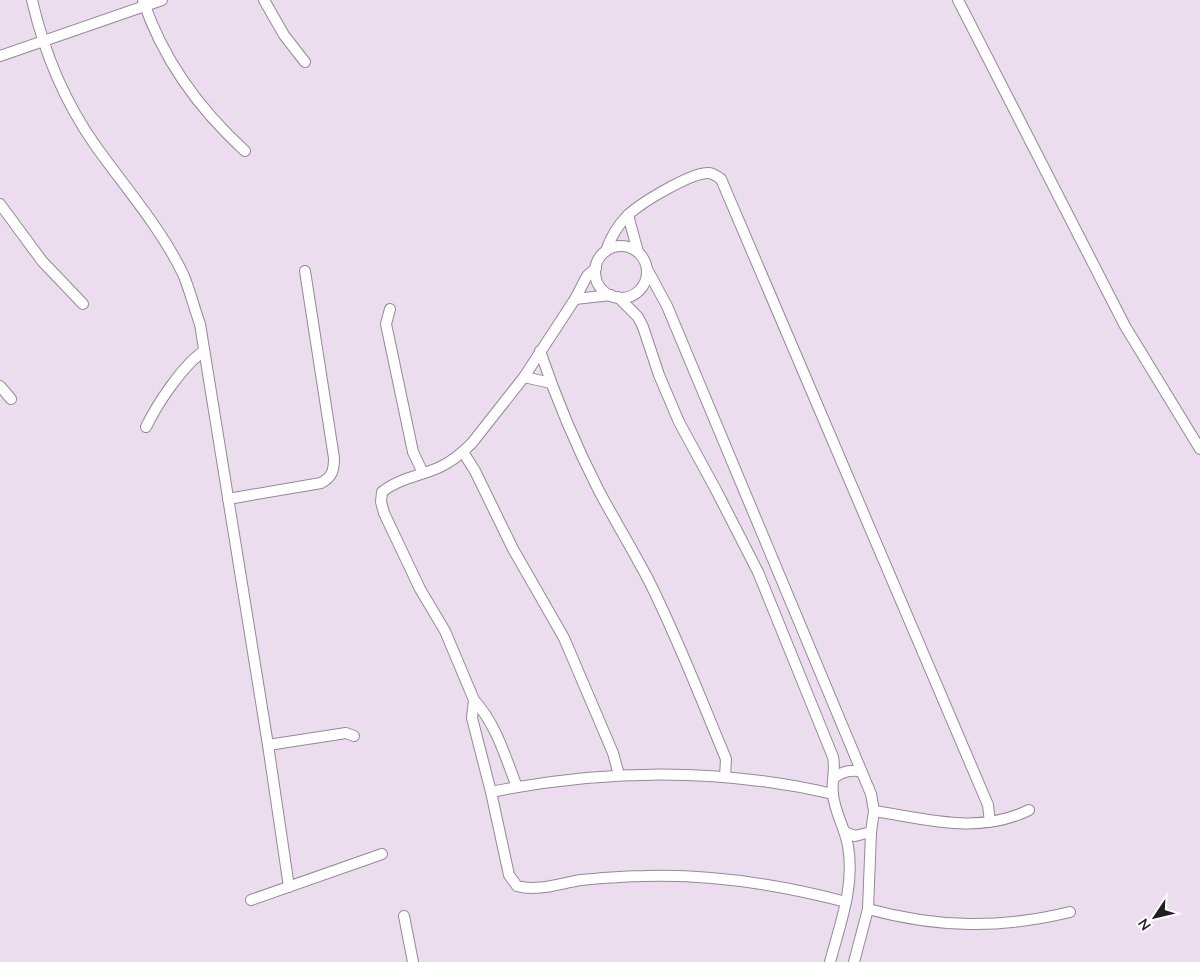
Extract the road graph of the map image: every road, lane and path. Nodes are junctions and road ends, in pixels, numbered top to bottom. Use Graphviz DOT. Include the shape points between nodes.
graph roads {
  1 [pos="32,0"];
  2 [pos="162,0"];
  3 [pos="264,0"];
  4 [pos="958,0"];
  5 [pos="144,3"];
  6 [pos="42,41"];
  7 [pos="0,56"];
  8 [pos="305,62"];
  9 [pos="245,151"];
  10 [pos="0,204"];
  11 [pos="628,215"];
  12 [pos="606,251"];
  13 [pos="638,252"];
  14 [pos="596,268"];
  15 [pos="647,269"];
  16 [pos="305,271"];
  17 [pos="614,296"];
  18 [pos="575,299"];
  19 [pos="83,304"];
  20 [pos="390,309"];
  21 [pos="540,351"];
  22 [pos="204,352"];
  23 [pos="524,377"];
  24 [pos="551,383"];
  25 [pos="0,386"];
  26 [pos="11,399"];
  27 [pos="146,427"];
  28 [pos="1200,449"];
  29 [pos="463,452"];
  30 [pos="423,473"];
  31 [pos="228,499"];
  32 [pos="474,700"];
  33 [pos="354,736"];
  34 [pos="268,745"];
  35 [pos="861,771"];
  36 [pos="619,775"];
  37 [pos="725,776"];
  38 [pos="834,777"];
  39 [pos="517,787"];
  40 [pos="492,792"];
  41 [pos="833,794"];
  42 [pos="1029,810"];
  43 [pos="874,811"];
  44 [pos="990,822"];
  45 [pos="845,832"];
  46 [pos="871,832"];
  47 [pos="382,854"];
  48 [pos="289,888"];
  49 [pos="251,900"];
  50 [pos="846,902"];
  51 [pos="868,909"];
  52 [pos="1070,912"];
  53 [pos="404,916"];
  54 [pos="413,962"];
  55 [pos="830,962"];
  56 [pos="854,962"];
  1 -- 6 [label="street"];
  2 -- 5 [label="street"];
  3 -- 8 [label="street" via="284,35"];
  4 -- 28 [label="street" via="1113,304"];
  5 -- 6 [label="street"];
  5 -- 9 [label="street" via="165,51 187,88"];
  6 -- 7 [label="street"];
  6 -- 22 [label="street" via="61,88 83,126 175,259 200,324"];
  10 -- 19 [label="street" via="42,261"];
  11 -- 12 [label="street" via="611,236"];
  11 -- 13 [label="street"];
  11 -- 44 [label="street" via="668,188 696,176 714,173 723,184 988,805"];
  12 -- 13 [label="street" via="625,246"];
  12 -- 14 [label="street"];
  13 -- 15 [label="street"];
  14 -- 17 [label="street" via="601,287"];
  14 -- 18 [label="street" via="587,276"];
  15 -- 17 [label="street" via="641,288 631,296"];
  15 -- 35 [label="street" via="667,306"];
  16 -- 31 [label="street" via="334,469 330,478 321,483"];
  17 -- 18 [label="street"];
  17 -- 38 [label="street" via="638,317 679,422 758,572 833,757"];
  18 -- 21 [label="street"];
  20 -- 30 [label="street" via="386,324 413,452"];
  21 -- 23 [label="street"];
  21 -- 24 [label="street"];
  22 -- 27 [label="street" via="192,359 152,413"];
  22 -- 31 [label="street"];
  23 -- 24 [label="street"];
  23 -- 29 [label="street"];
  24 -- 37 [label="street" via="599,490 648,579 683,652 726,759"];
  25 -- 26 [label="street"];
  29 -- 30 [label="street" via="440,467"];
  29 -- 36 [label="street" via="564,638 614,753"];
  30 -- 32 [label="street" via="389,487 382,492 381,502 408,566 445,631"];
  31 -- 34 [label="street"];
  32 -- 39 [label="street" via="494,729"];
  32 -- 40 [label="street" via="472,718"];
  33 -- 34 [label="street" via="346,733"];
  34 -- 48 [label="street"];
  35 -- 38 [label="street" via="850,770"];
  35 -- 43 [label="street" via="872,794"];
  36 -- 37 [label="street"];
  36 -- 39 [label="street"];
  37 -- 41 [label="street"];
  38 -- 41 [label="street"];
  39 -- 40 [label="street"];
  40 -- 50 [label="street" via="509,875 517,886 524,888 613,877 712,877"];
  41 -- 45 [label="street"];
  42 -- 44 [label="street" via="1013,818"];
  43 -- 44 [label="street" via="950,823"];
  43 -- 46 [label="street"];
  45 -- 46 [label="street" via="861,836"];
  45 -- 50 [label="street" via="850,860"];
  46 -- 51 [label="street"];
  47 -- 48 [label="street"];
  48 -- 49 [label="street"];
  50 -- 55 [label="street"];
  51 -- 52 [label="street" via="930,922 971,925 1021,922"];
  51 -- 56 [label="street"];
  53 -- 54 [label="street"];
}
